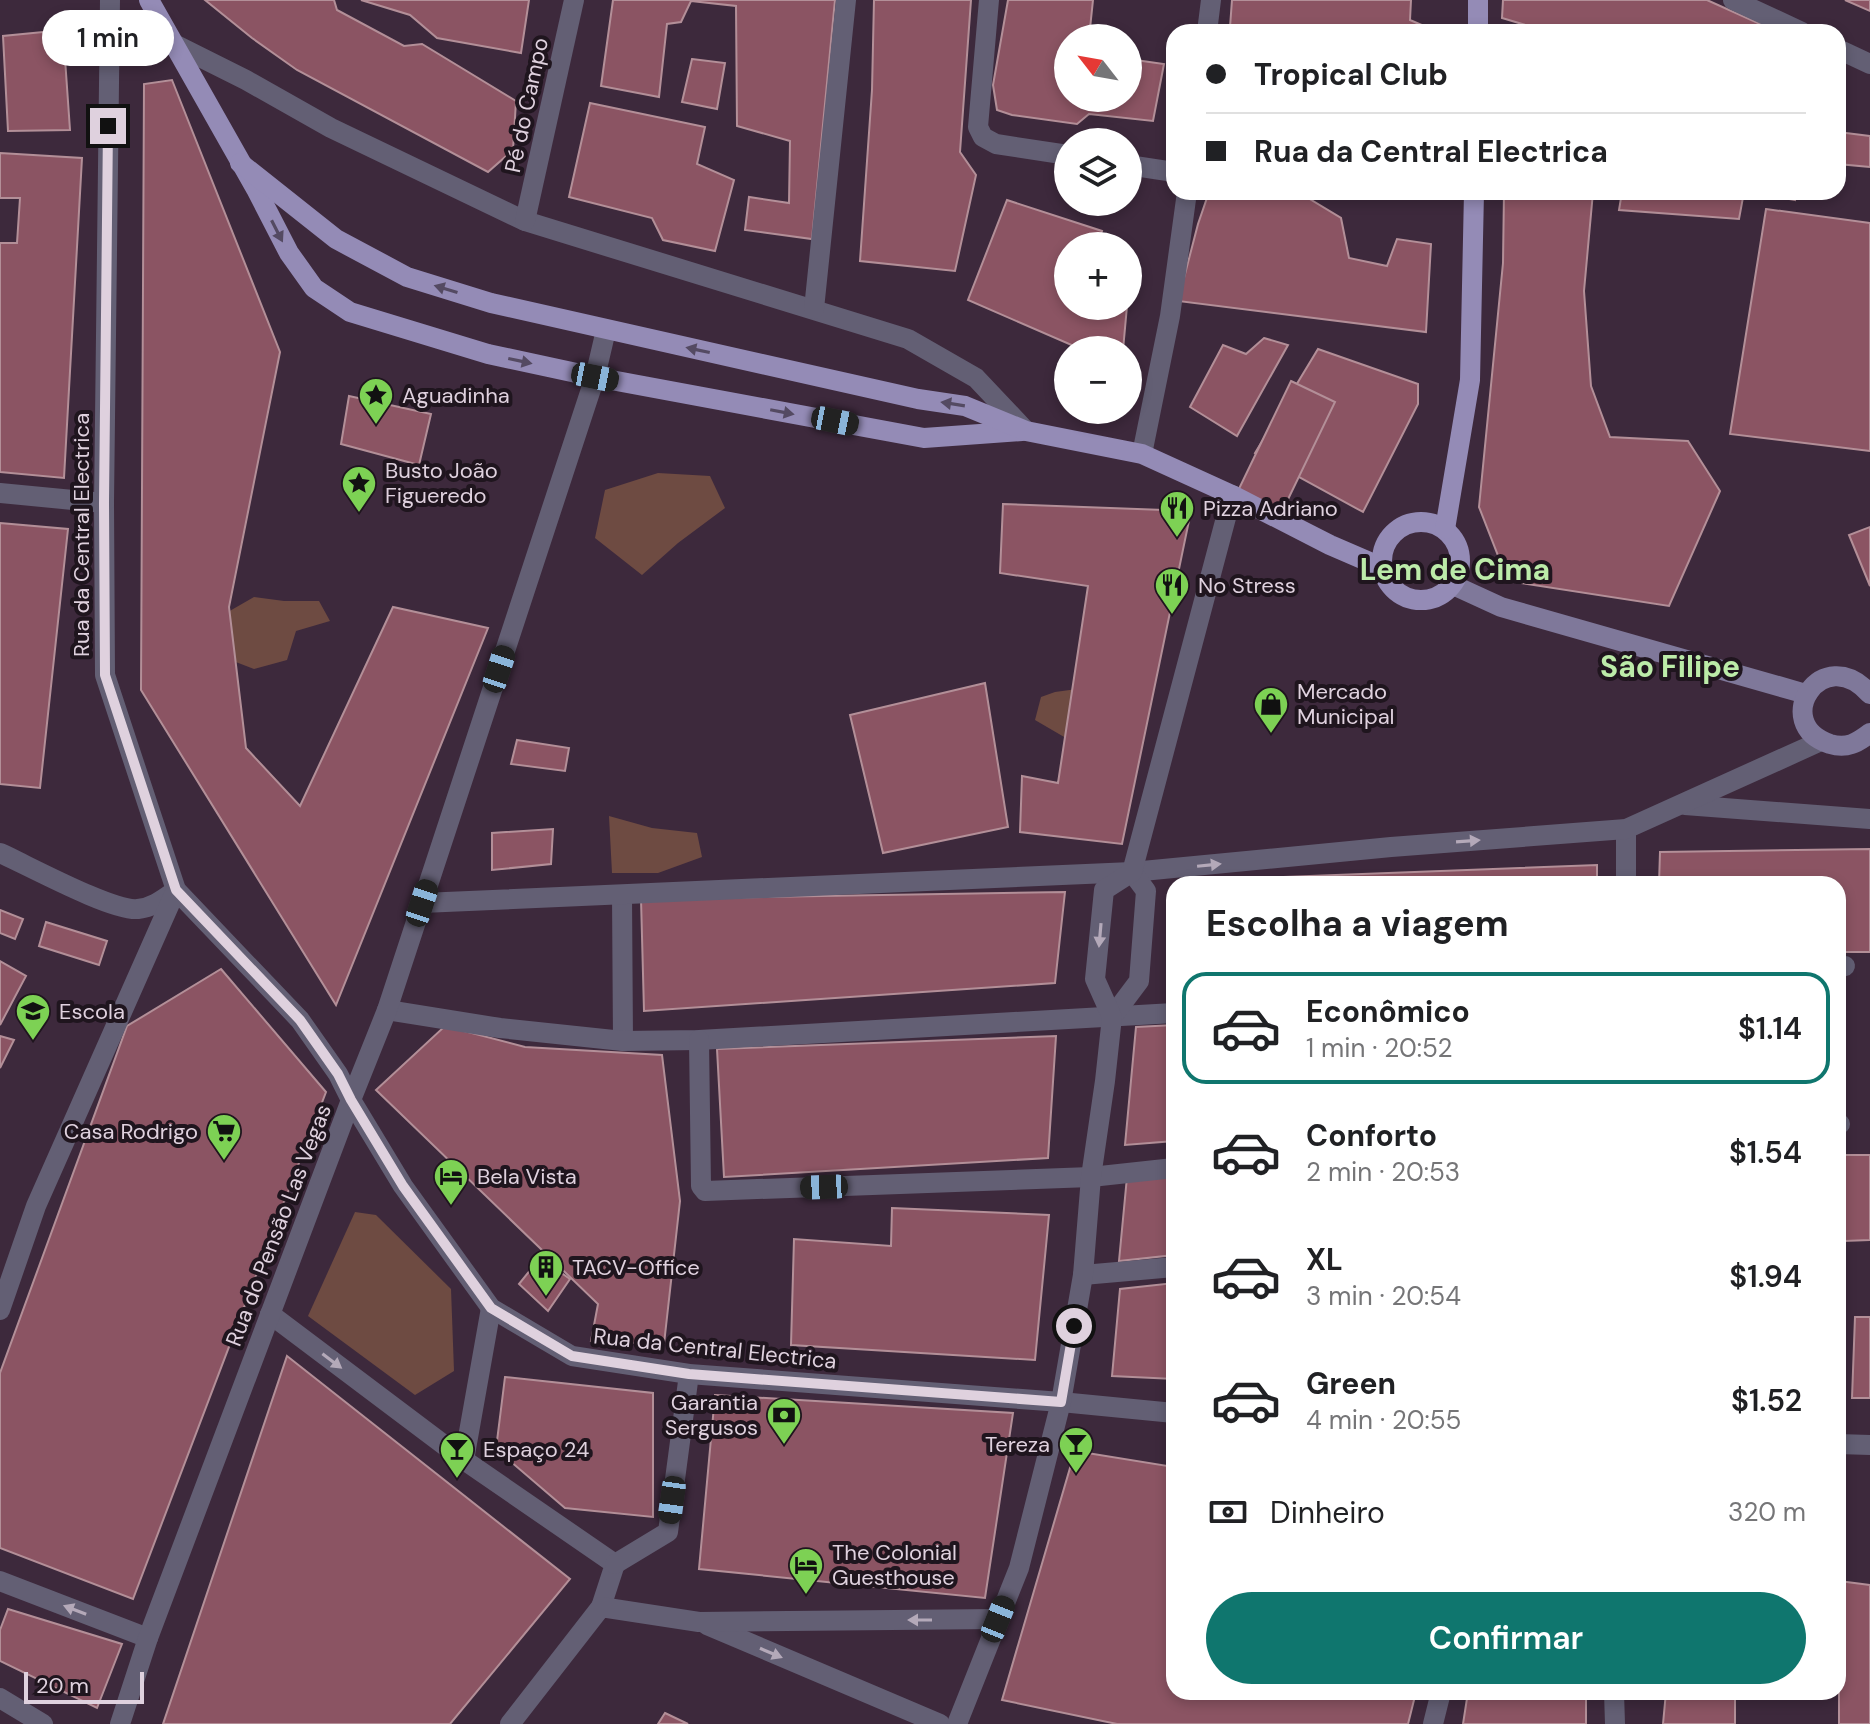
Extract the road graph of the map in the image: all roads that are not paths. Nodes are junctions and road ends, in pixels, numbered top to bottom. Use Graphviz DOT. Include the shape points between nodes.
graph roads {
  1 [pos="110,0"];
  2 [pos="149,0"];
  3 [pos="574,0"];
  4 [pos="846,0"];
  5 [pos="989,0"];
  6 [pos="1211,0"];
  7 [pos="1478,0"];
  8 [pos="1733,0"];
  9 [pos="1208,24"];
  10 [pos="1478,24"];
  11 [pos="1785,24"];
  12 [pos="172,43"];
  13 [pos="1846,53"];
  14 [pos="1870,64"];
  15 [pos="1054,153"];
  16 [pos="240,163"];
  17 [pos="1142,167"];
  18 [pos="1166,171"];
  19 [pos="1186,200"];
  20 [pos="1474,200"];
  21 [pos="525,221"];
  22 [pos="814,309"];
  23 [pos="606,330"];
  24 [pos="595,377"];
  25 [pos="1026,431"];
  26 [pos="1142,454"];
  27 [pos="0,493"];
  28 [pos="1232,495"];
  29 [pos="104,503"];
  30 [pos="1445,529"];
  31 [pos="1381,567"];
  32 [pos="1453,585"];
  33 [pos="1865,683"];
  34 [pos="1806,694"];
  35 [pos="1870,733"];
  36 [pos="1821,741"];
  37 [pos="1681,804"];
  38 [pos="1870,819"];
  39 [pos="1626,829"];
  40 [pos="0,853"];
  41 [pos="1132,872"];
  42 [pos="1626,876"];
  43 [pos="176,890"];
  44 [pos="622,895"];
  45 [pos="422,903"];
  46 [pos="387,1010"];
  47 [pos="1166,1014"];
  48 [pos="1112,1017"];
  49 [pos="699,1040"];
  50 [pos="623,1041"];
  51 [pos="351,1100"];
  52 [pos="1166,1169"];
  53 [pos="1091,1177"];
  54 [pos="9,1251"];
  55 [pos="1166,1268"];
  56 [pos="1083,1275"];
  57 [pos="491,1308"];
  58 [pos="0,1310"];
  59 [pos="270,1314"];
  60 [pos="689,1374"];
  61 [pos="1061,1402"];
  62 [pos="1166,1412"];
  63 [pos="1846,1444"];
  64 [pos="1870,1445"];
  65 [pos="464,1460"];
  66 [pos="615,1564"];
  67 [pos="0,1581"];
  68 [pos="601,1607"];
  69 [pos="998,1619"];
  70 [pos="699,1622"];
  71 [pos="148,1638"];
  72 [pos="0,1698"];
  73 [pos="1439,1700"];
  74 [pos="1614,1700"];
  75 [pos="43,1724"];
  76 [pos="120,1724"];
  77 [pos="510,1724"];
  78 [pos="940,1724"];
  79 [pos="957,1724"];
  80 [pos="1433,1724"];
  81 [pos="1615,1724"];
  1 -- 29 [label="street, Rua da Central Electrica"];
  2 -- 12 [label="main road"];
  3 -- 21 [label="street, Pé do Campo"];
  4 -- 22 [label="street"];
  5 -- 15 [label="street" via="978,127 996,144"];
  6 -- 9 [label="street"];
  7 -- 10 [label="main road"];
  8 -- 11 [label="street"];
  12 -- 16 [label="main road"];
  12 -- 21 [label="street" via="331,128"];
  13 -- 14 [label="street"];
  23 -- 16 [label="main road, one-way" via="407,277 336,239"];
  16 -- 24 [label="main road, one-way" via="314,288 350,312 488,354"];
  17 -- 18 [label="street"];
  19 -- 26 [label="street" via="1170,316"];
  20 -- 30 [label="main road" via="1470,380"];
  21 -- 22 [label="street"];
  22 -- 25 [label="street" via="908,339 976,378"];
  23 -- 24 [label="street, Rua do Pensão Las Vegas"];
  25 -- 23 [label="main road, one-way" via="965,406"];
  24 -- 25 [label="main road, one-way" via="924,438"];
  24 -- 45 [label="street, Rua do Pensão Las Vegas"];
  25 -- 26 [label="main road"];
  26 -- 28 [label="main road"];
  27 -- 29 [label="street"];
  28 -- 31 [label="main road"];
  28 -- 41 [label="street"];
  29 -- 43 [label="street, Rua da Central Electrica" via="105,675"];
  30 -- 31 [label="main road" via="1415,521 1400,527 1382,552"];
  30 -- 32 [label="main road" via="1460,555"];
  31 -- 32 [label="main road" via="1397,593 1411,599 1426,600"];
  32 -- 34 [label="main road" via="1501,607"];
  33 -- 34 [label="main road" via="1822,678"];
  34 -- 36 [label="main road" via="1802,713 1807,728"];
  35 -- 36 [label="main road" via="1853,745"];
  36 -- 37 [label="street"];
  37 -- 38 [label="street"];
  37 -- 39 [label="street"];
  41 -- 39 [label="street, one-way"];
  39 -- 42 [label="street"];
  40 -- 43 [label="street" via="123,908 154,906"];
  41 -- 44 [label="street"];
  41 -- 48 [label="street" via="1146,891 1139,981"];
  41 -- 48 [label="street, one-way" via="1104,890 1095,979"];
  43 -- 51 [label="street, Rua da Central Electrica" via="300,1020"];
  43 -- 54 [label="street" via="36,1206"];
  44 -- 45 [label="street"];
  44 -- 50 [label="street"];
  45 -- 46 [label="street, Rua do Pensão Las Vegas"];
  46 -- 50 [label="street"];
  46 -- 51 [label="street, Rua do Pensão Las Vegas"];
  47 -- 48 [label="street"];
  48 -- 49 [label="street"];
  48 -- 53 [label="street"];
  49 -- 50 [label="street"];
  49 -- 53 [label="street" via="705,1191"];
  51 -- 57 [label="street, Rua da Central Electrica" via="403,1186"];
  51 -- 59 [label="street, Rua do Pensão Las Vegas"];
  52 -- 53 [label="street"];
  53 -- 56 [label="street"];
  54 -- 58 [label="street"];
  55 -- 56 [label="street"];
  56 -- 61 [label="street"];
  57 -- 60 [label="street, Rua da Central Electrica" via="572,1356"];
  57 -- 65 [label="street"];
  59 -- 65 [label="street, one-way"];
  59 -- 71 [label="street, Rua do Pensão Las Vegas"];
  60 -- 61 [label="street, Rua da Central Electrica"];
  60 -- 66 [label="street" via="668,1532"];
  61 -- 62 [label="street, Rua da Central Electrica"];
  61 -- 69 [label="street" via="1019,1568"];
  63 -- 64 [label="street"];
  65 -- 66 [label="street"];
  66 -- 68 [label="street"];
  71 -- 67 [label="street, one-way"];
  68 -- 70 [label="street"];
  68 -- 77 [label="street"];
  69 -- 70 [label="street, one-way"];
  69 -- 79 [label="street"];
  70 -- 78 [label="street, one-way"];
  71 -- 76 [label="street, Rua do Pensão Las Vegas"];
  72 -- 75 [label="street"];
  73 -- 80 [label="street"];
  74 -- 81 [label="street"];
}
